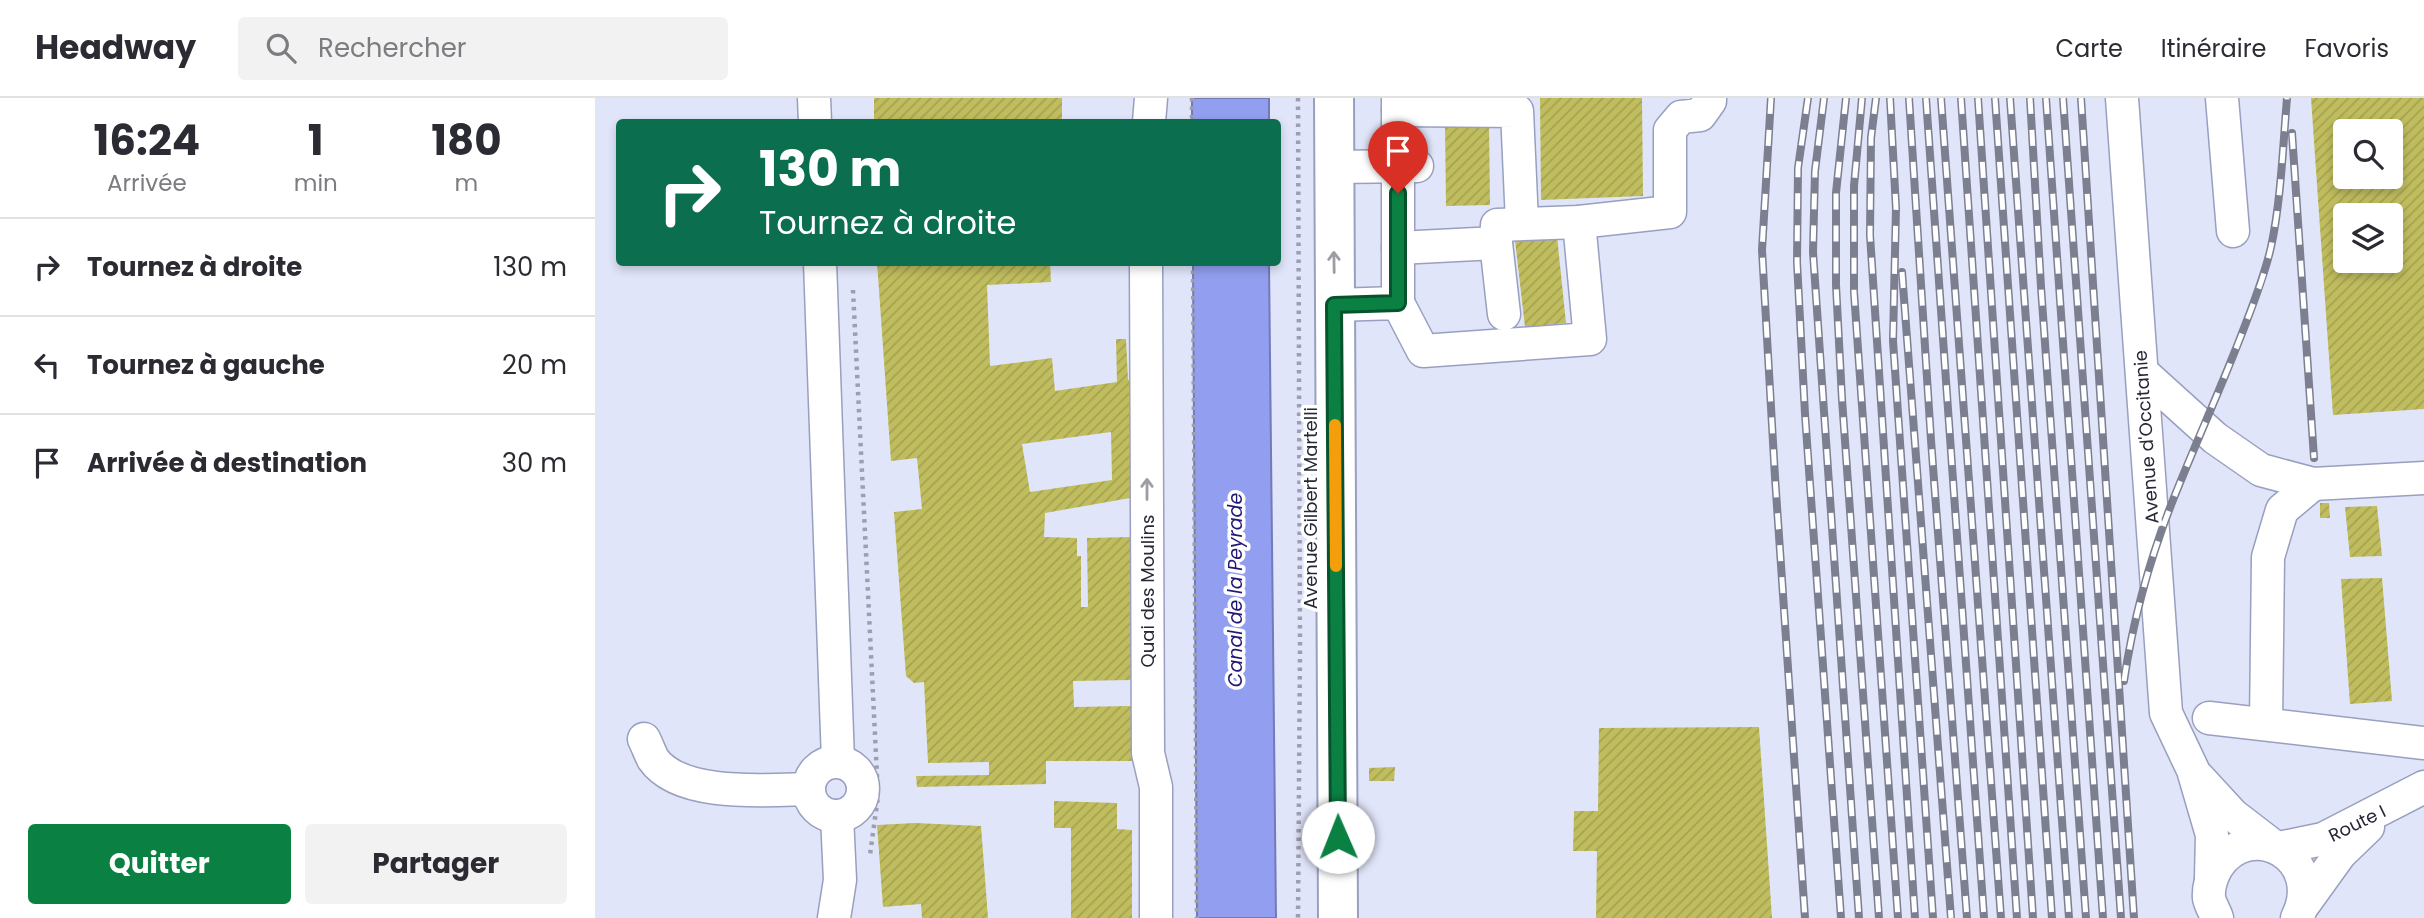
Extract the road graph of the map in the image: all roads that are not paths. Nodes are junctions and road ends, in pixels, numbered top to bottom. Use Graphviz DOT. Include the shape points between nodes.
graph roads {
  1 [pos="814,98"];
  2 [pos="1151,98"];
  3 [pos="1308,98"];
  4 [pos="1334,98"];
  5 [pos="1710,98"];
  6 [pos="2122,98"];
  7 [pos="2222,98"];
  8 [pos="1398,104"];
  9 [pos="815,119"];
  10 [pos="1149,119"];
  11 [pos="1407,166"];
  12 [pos="1333,167"];
  13 [pos="1598,212"];
  14 [pos="1522,223"];
  15 [pos="2232,231"];
  16 [pos="1496,243"];
  17 [pos="1398,248"];
  18 [pos="820,266"];
  19 [pos="1146,266"];
  20 [pos="1398,303"];
  21 [pos="1334,305"];
  22 [pos="1504,314"];
  23 [pos="2142,372"];
  24 [pos="2424,478"];
  25 [pos="2313,484"];
  26 [pos="2209,718"];
  27 [pos="2266,724"];
  28 [pos="644,739"];
  29 [pos="2424,743"];
  30 [pos="838,761"];
  31 [pos="2193,770"];
  32 [pos="2424,787"];
  33 [pos="808,789"];
  34 [pos="2392,804"];
  35 [pos="837,816"];
  36 [pos="2276,847"];
  37 [pos="2211,877"];
  38 [pos="2301,911"];
  39 [pos="834,918"];
  40 [pos="1156,918"];
  41 [pos="1312,918"];
  42 [pos="1338,918"];
  43 [pos="2217,918"];
  1 -- 9 [label="street"];
  2 -- 10 [label="street"];
  3 -- 41 [label="main road, Avenue Gilbert Martelli"];
  4 -- 12 [label="main road, Avenue Gilbert Martelli"];
  5 -- 13 [label="street" via="1700,115 1681,117 1670,130 1670,212"];
  6 -- 23 [label="street, Avenue d'Occitanie"];
  7 -- 15 [label="street"];
  8 -- 11 [label="street"];
  8 -- 14 [label="street" via="1517,111"];
  11 -- 12 [label="street"];
  11 -- 17 [label="street"];
  21 -- 12 [label="main road, Avenue Gilbert Martelli, one-way"];
  13 -- 14 [label="street"];
  13 -- 20 [label="street" via="1590,339 1423,351"];
  14 -- 16 [label="street" via="1497,225"];
  16 -- 17 [label="street"];
  16 -- 22 [label="street"];
  17 -- 20 [label="street"];
  18 -- 30 [label="street"];
  40 -- 19 [label="street, Quai des Moulins, one-way" via="1156,787 1148,753"];
  20 -- 21 [label="street"];
  21 -- 42 [label="main road, Avenue Gilbert Martelli"];
  23 -- 25 [label="street" via="2214,438 2261,470"];
  23 -- 31 [label="street, Avenue d'Occitanie" via="2166,713"];
  24 -- 25 [label="street"];
  25 -- 27 [label="street" via="2282,510 2268,557"];
  26 -- 27 [label="street"];
  27 -- 29 [label="street"];
  28 -- 33 [label="street" via="654,760 670,774 699,785"];
  30 -- 33 [label="street" via="817,768"];
  30 -- 35 [label="street" via="857,772 863,793 854,809"];
  31 -- 36 [label="street, Avenue d'Occitanie" via="2233,816"];
  31 -- 37 [label="street, Avenue d'Occitanie" via="2211,835"];
  32 -- 34 [label="street"];
  33 -- 35 [label="street" via="817,809"];
  34 -- 36 [label="street, Route I" via="2323,839"];
  34 -- 38 [label="street, Route I" via="2340,854"];
  35 -- 39 [label="street" via="840,880"];
  36 -- 37 [label="street" via="2247,844 2225,856"];
  36 -- 38 [label="street, Avenue d'Occitanie" via="2296,862 2305,882"];
  37 -- 43 [label="street, Avenue d'Occitanie" via="2209,898"];
}
